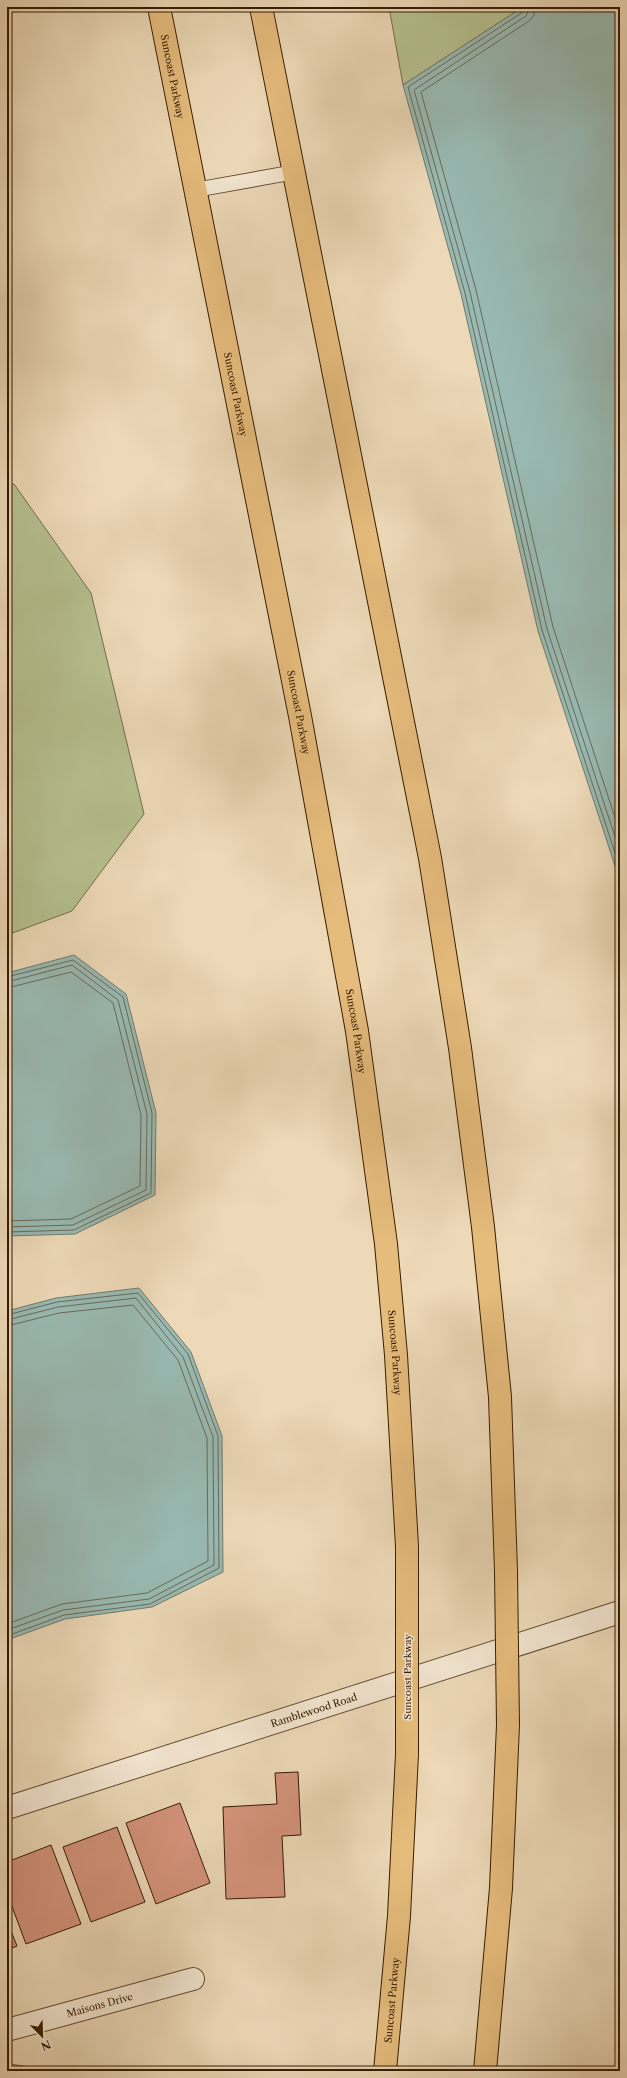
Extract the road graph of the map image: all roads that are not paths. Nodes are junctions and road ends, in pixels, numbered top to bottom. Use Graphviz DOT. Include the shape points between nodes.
graph roads {
  1 [pos="159,7"];
  2 [pos="261,7"];
  3 [pos="295,172"];
  4 [pos="195,190"];
  5 [pos="620,1612"];
  6 [pos="7,1808"];
  7 [pos="193,1979"];
  8 [pos="7,2030"];
  9 [pos="385,2071"];
  10 [pos="484,2071"];
  1 -- 4 [label="highway, Suncoast Parkway"];
  2 -- 3 [label="highway"];
  3 -- 4 [label="lane"];
  3 -- 10 [label="highway, bridge" via="430,858 460,1048 483,1227 500,1397 508,1725 500,1888"];
  4 -- 9 [label="highway, Suncoast Parkway, bridge" via="300,716 357,1030 383,1222 396,1355 407,1546 407,1754 399,1916"];
  5 -- 6 [label="street, Ramblewood Road"];
  7 -- 8 [label="street, Maisons Drive"];
}
